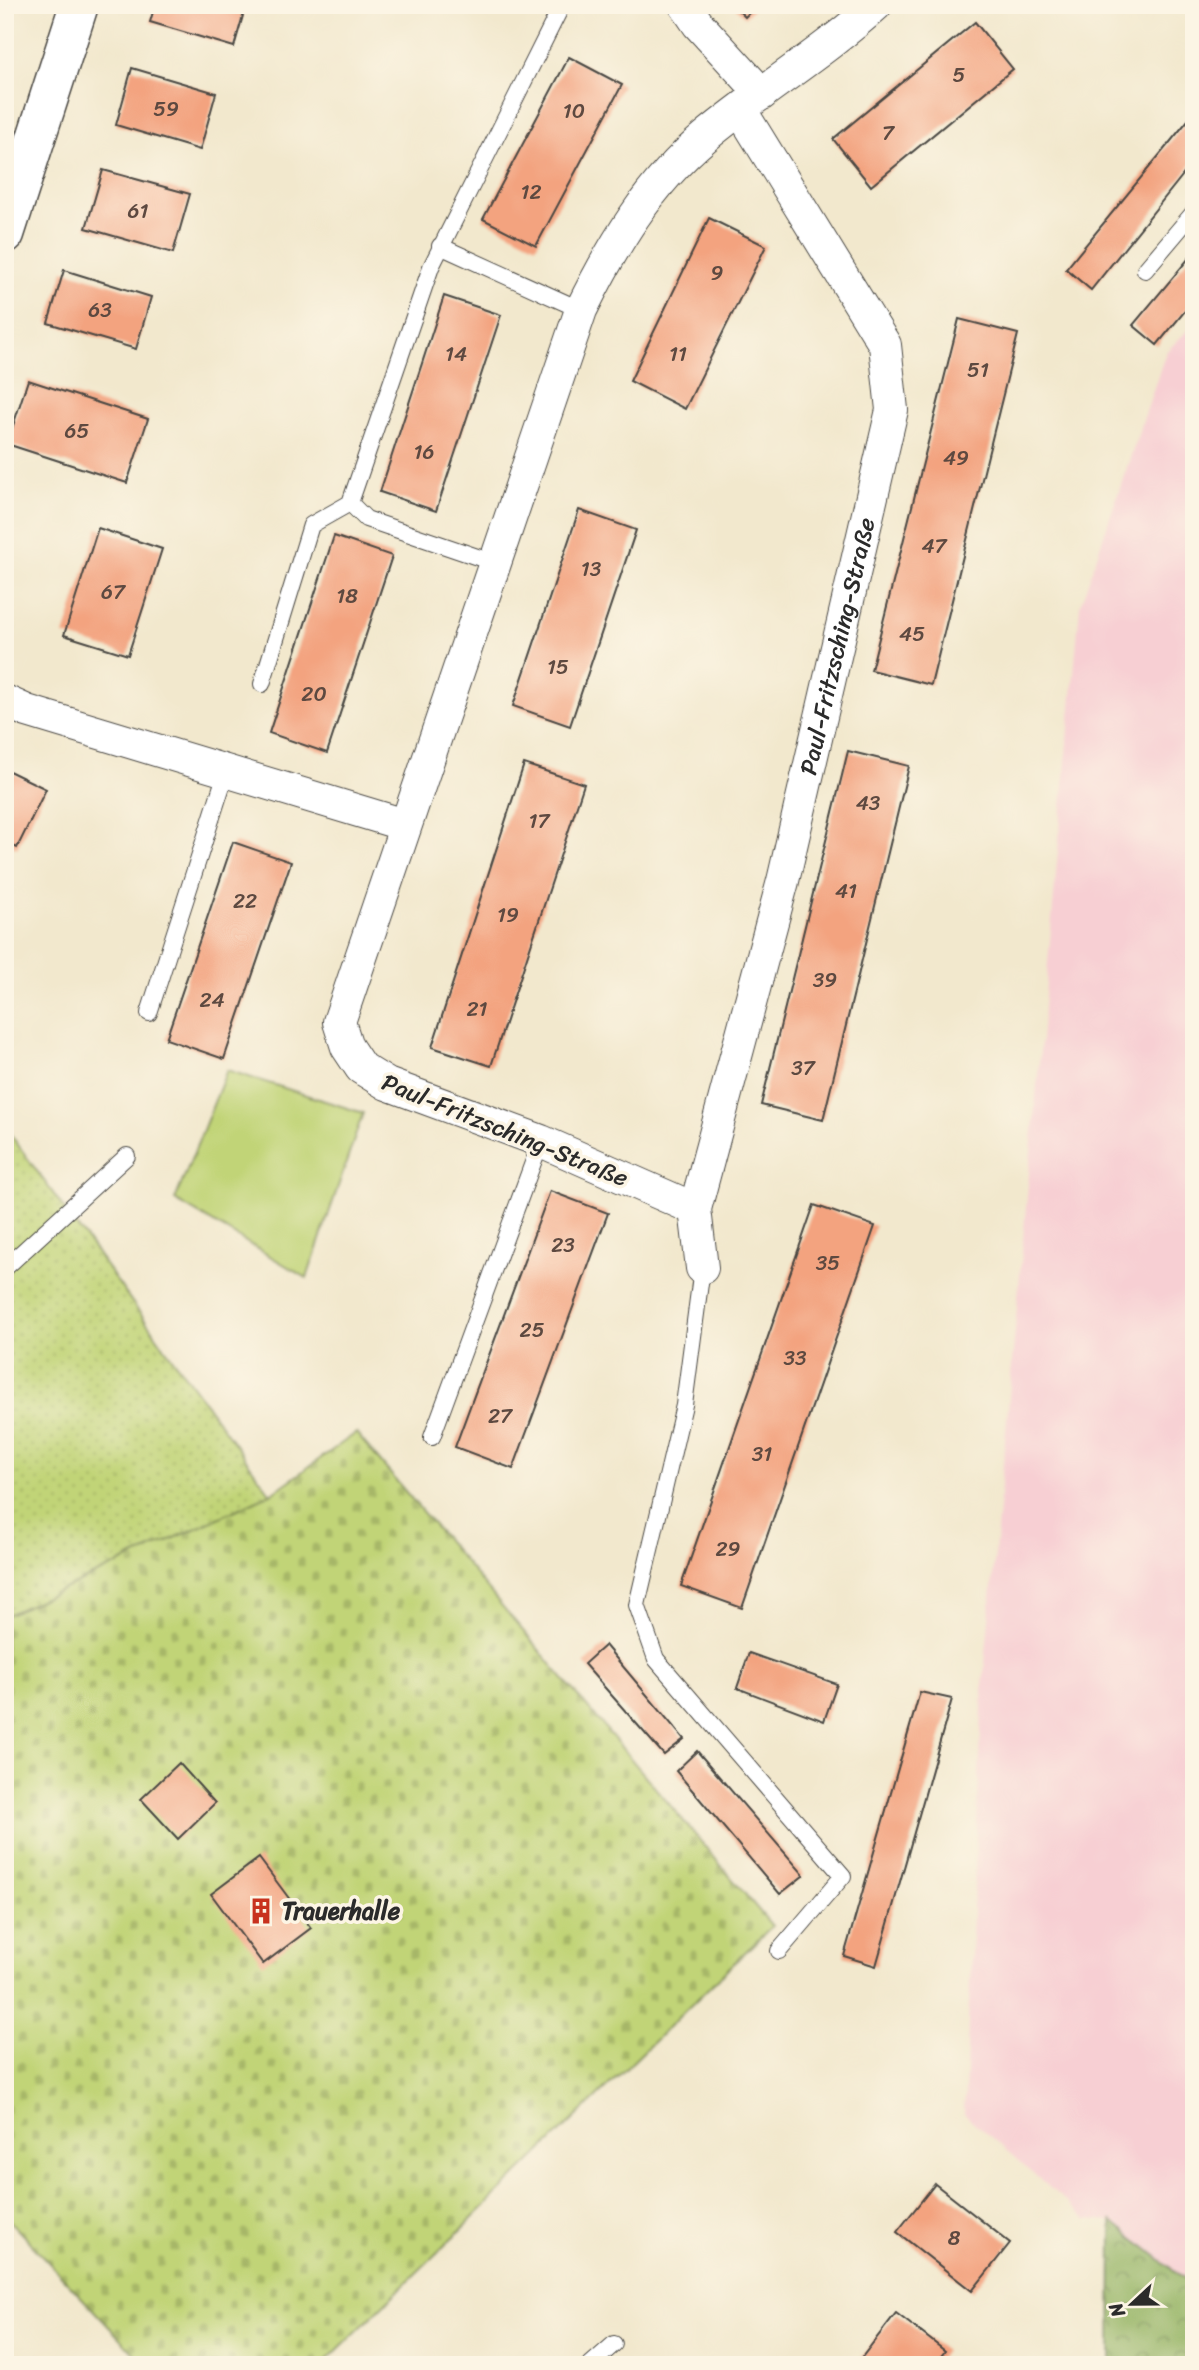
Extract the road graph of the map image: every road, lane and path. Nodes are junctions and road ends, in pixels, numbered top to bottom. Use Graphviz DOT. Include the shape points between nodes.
graph roads {
  1 [pos="79,5"];
  2 [pos="562,5"];
  3 [pos="685,5"];
  4 [pos="876,5"];
  5 [pos="751,103"];
  6 [pos="1194,212"];
  7 [pos="5,234"];
  8 [pos="440,246"];
  9 [pos="1145,270"];
  10 [pos="581,310"];
  11 [pos="350,503"];
  12 [pos="495,563"];
  13 [pos="262,684"];
  14 [pos="5,701"];
  15 [pos="226,773"];
  16 [pos="405,825"];
  17 [pos="149,1013"];
  18 [pos="541,1141"];
  19 [pos="127,1156"];
  20 [pos="695,1209"];
  21 [pos="5,1268"];
  22 [pos="702,1268"];
  23 [pos="432,1437"];
  24 [pos="779,1951"];
  25 [pos="614,2344"];
  26 [pos="590,2365"];
  1 -- 7 [label="street"];
  2 -- 8 [label="lane"];
  3 -- 5 [label="street, Paul-Fritzsching-Straße"];
  4 -- 5 [label="street, Paul-Fritzsching-Straße"];
  5 -- 10 [label="street, Paul-Fritzsching-Straße" via="705,137 657,186 610,253"];
  5 -- 20 [label="street, Paul-Fritzsching-Straße" via="885,345 892,410 783,881"];
  6 -- 9 [label="lane"];
  8 -- 10 [label="lane"];
  8 -- 11 [label="lane"];
  10 -- 12 [label="street, Paul-Fritzsching-Straße"];
  11 -- 12 [label="lane" via="366,519"];
  11 -- 13 [label="lane" via="311,525"];
  12 -- 16 [label="street, Paul-Fritzsching-Straße"];
  14 -- 15 [label="street"];
  15 -- 16 [label="street"];
  15 -- 17 [label="lane"];
  16 -- 18 [label="street, Paul-Fritzsching-Straße" via="339,1022 347,1047 361,1068 387,1084"];
  18 -- 20 [label="street, Paul-Fritzsching-Straße"];
  18 -- 23 [label="lane"];
  19 -- 21 [label="lane"];
  20 -- 22 [label="street, Paul-Fritzsching-Straße"];
  22 -- 24 [label="lane" via="684,1405 637,1605 656,1659 843,1876"];
  25 -- 26 [label="lane"];
}
